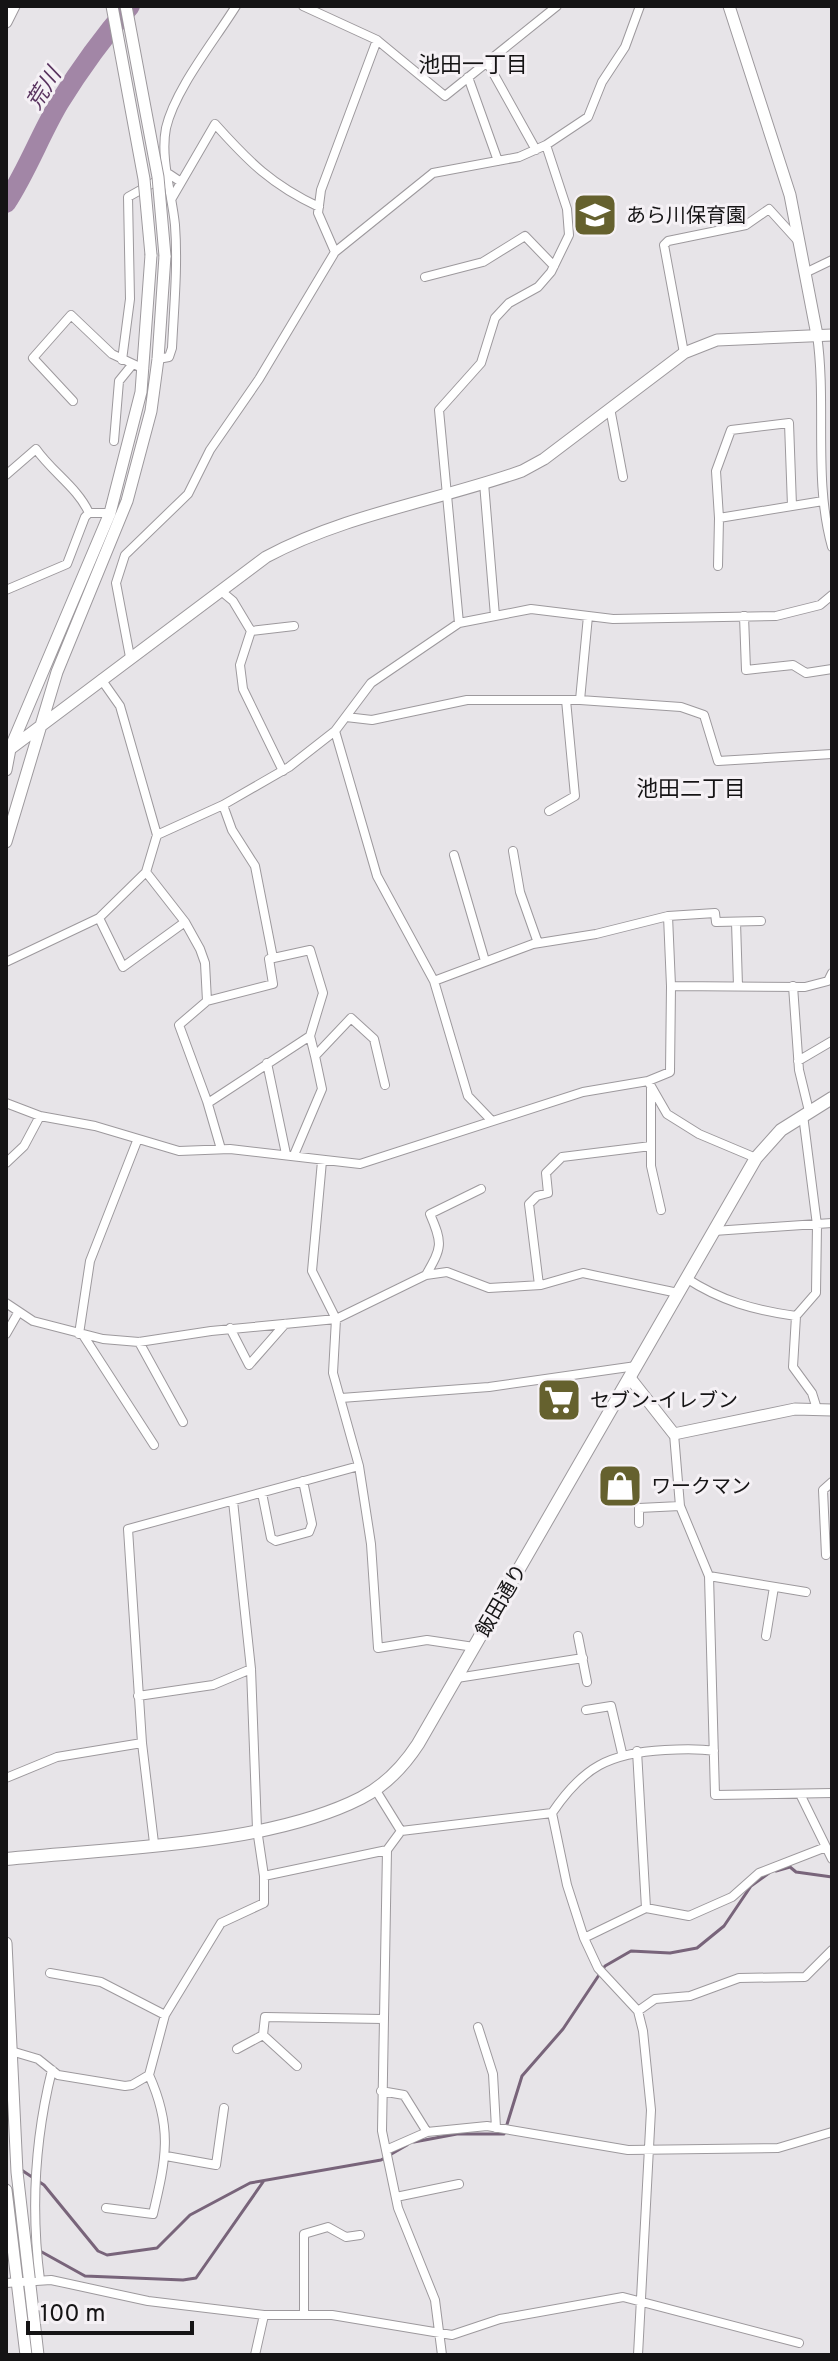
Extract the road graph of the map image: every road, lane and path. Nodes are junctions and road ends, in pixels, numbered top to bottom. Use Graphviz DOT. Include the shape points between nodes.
graph roads {
  1 [pos="14,6"];
  2 [pos="112,6"];
  3 [pos="126,6"];
  4 [pos="236,6"];
  5 [pos="303,6"];
  6 [pos="557,6"];
  7 [pos="640,6"];
  8 [pos="729,6"];
  9 [pos="6,22"];
  10 [pos="377,40"];
  11 [pos="487,62"];
  12 [pos="468,77"];
  13 [pos="546,145"];
  14 [pos="536,150"];
  15 [pos="498,161"];
  16 [pos="169,174"];
  17 [pos="181,182"];
  18 [pos="171,199"];
  19 [pos="319,207"];
  20 [pos="800,244"];
  21 [pos="335,252"];
  22 [pos="832,260"];
  23 [pos="554,266"];
  24 [pos="805,273"];
  25 [pos="425,277"];
  26 [pos="817,335"];
  27 [pos="832,335"];
  28 [pos="684,353"];
  29 [pos="158,359"];
  30 [pos="122,360"];
  31 [pos="138,367"];
  32 [pos="73,401"];
  33 [pos="610,408"];
  34 [pos="114,441"];
  35 [pos="6,475"];
  36 [pos="623,477"];
  37 [pos="484,483"];
  38 [pos="445,494"];
  39 [pos="823,501"];
  40 [pos="792,506"];
  41 [pos="89,513"];
  42 [pos="110,513"];
  43 [pos="719,518"];
  44 [pos="832,547"];
  45 [pos="109,550"];
  46 [pos="124,558"];
  47 [pos="718,566"];
  48 [pos="6,590"];
  49 [pos="221,591"];
  50 [pos="832,595"];
  51 [pos="495,616"];
  52 [pos="588,616"];
  53 [pos="744,616"];
  54 [pos="459,623"];
  55 [pos="294,626"];
  56 [pos="251,631"];
  57 [pos="130,657"];
  58 [pos="832,669"];
  59 [pos="101,679"];
  60 [pos="566,700"];
  61 [pos="580,700"];
  62 [pos="346,717"];
  63 [pos="37,730"];
  64 [pos="335,731"];
  65 [pos="8,751"];
  66 [pos="832,754"];
  67 [pos="6,770"];
  68 [pos="283,771"];
  69 [pos="223,805"];
  70 [pos="549,811"];
  71 [pos="157,835"];
  72 [pos="6,842"];
  73 [pos="513,851"];
  74 [pos="454,855"];
  75 [pos="146,872"];
  76 [pos="668,916"];
  77 [pos="99,918"];
  78 [pos="761,921"];
  79 [pos="185,922"];
  80 [pos="736,922"];
  81 [pos="538,943"];
  82 [pos="273,958"];
  83 [pos="485,961"];
  84 [pos="6,962"];
  85 [pos="832,973"];
  86 [pos="434,981"];
  87 [pos="671,986"];
  88 [pos="738,986"];
  89 [pos="793,986"];
  90 [pos="207,1001"];
  91 [pos="310,1036"];
  92 [pos="832,1041"];
  93 [pos="315,1056"];
  94 [pos="798,1061"];
  95 [pos="267,1063"];
  96 [pos="649,1084"];
  97 [pos="385,1085"];
  98 [pos="832,1098"];
  99 [pos="6,1103"];
  100 [pos="208,1103"];
  101 [pos="806,1113"];
  102 [pos="40,1116"];
  103 [pos="491,1120"];
  104 [pos="137,1141"];
  105 [pos="651,1146"];
  106 [pos="221,1149"];
  107 [pos="290,1155"];
  108 [pos="756,1158"];
  109 [pos="322,1161"];
  110 [pos="6,1163"];
  111 [pos="481,1189"];
  112 [pos="661,1210"];
  113 [pos="832,1223"];
  114 [pos="817,1225"];
  115 [pos="714,1231"];
  116 [pos="426,1275"];
  117 [pos="686,1278"];
  118 [pos="539,1285"];
  119 [pos="678,1293"];
  120 [pos="6,1303"];
  121 [pos="18,1313"];
  122 [pos="796,1316"];
  123 [pos="336,1319"];
  124 [pos="285,1324"];
  125 [pos="230,1328"];
  126 [pos="6,1334"];
  127 [pos="81,1334"];
  128 [pos="139,1342"];
  129 [pos="637,1366"];
  130 [pos="630,1378"];
  131 [pos="341,1398"];
  132 [pos="817,1409"];
  133 [pos="832,1410"];
  134 [pos="183,1422"];
  135 [pos="674,1434"];
  136 [pos="154,1445"];
  137 [pos="359,1466"];
  138 [pos="303,1481"];
  139 [pos="832,1482"];
  140 [pos="262,1493"];
  141 [pos="233,1501"];
  142 [pos="680,1506"];
  143 [pos="639,1523"];
  144 [pos="828,1526"];
  145 [pos="826,1555"];
  146 [pos="709,1576"];
  147 [pos="774,1587"];
  148 [pos="806,1592"];
  149 [pos="578,1636"];
  150 [pos="766,1636"];
  151 [pos="474,1647"];
  152 [pos="583,1658"];
  153 [pos="251,1669"];
  154 [pos="457,1678"];
  155 [pos="587,1682"];
  156 [pos="138,1696"];
  157 [pos="586,1710"];
  158 [pos="142,1743"];
  159 [pos="637,1751"];
  160 [pos="714,1751"];
  161 [pos="622,1753"];
  162 [pos="6,1778"];
  163 [pos="375,1789"];
  164 [pos="832,1793"];
  165 [pos="801,1796"];
  166 [pos="552,1813"];
  167 [pos="257,1829"];
  168 [pos="401,1831"];
  169 [pos="154,1843"];
  170 [pos="826,1847"];
  171 [pos="387,1850"];
  172 [pos="6,1859"];
  173 [pos="832,1859"];
  174 [pos="264,1876"];
  175 [pos="646,1908"];
  176 [pos="584,1938"];
  177 [pos="6,1943"];
  178 [pos="832,1950"];
  179 [pos="50,1973"];
  180 [pos="638,2011"];
  181 [pos="165,2015"];
  182 [pos="383,2019"];
  183 [pos="478,2027"];
  184 [pos="263,2035"];
  185 [pos="237,2049"];
  186 [pos="11,2051"];
  187 [pos="297,2066"];
  188 [pos="52,2070"];
  189 [pos="149,2075"];
  190 [pos="381,2091"];
  191 [pos="224,2108"];
  192 [pos="496,2128"];
  193 [pos="427,2132"];
  194 [pos="832,2132"];
  195 [pos="649,2149"];
  196 [pos="386,2150"];
  197 [pos="166,2156"];
  198 [pos="459,2184"];
  199 [pos="6,2190"];
  200 [pos="396,2197"];
  201 [pos="106,2208"];
  202 [pos="360,2235"];
  203 [pos="23,2282"];
  204 [pos="638,2298"];
  205 [pos="264,2315"];
  206 [pos="304,2315"];
  207 [pos="441,2333"];
  208 [pos="799,2343"];
  209 [pos="26,2355"];
  210 [pos="38,2355"];
  211 [pos="255,2355"];
  212 [pos="442,2355"];
  213 [pos="638,2355"];
  1 -- 9 [label="street"];
  2 -- 31 [label="street, bridge" via="144,179 151,255"];
  3 -- 29 [label="street, bridge" via="158,177 165,256"];
  4 -- 16 [label="street" via="167,124"];
  5 -- 10 [label="street"];
  6 -- 11 [label="street"];
  7 -- 13 [label="street" via="588,117"];
  8 -- 20 [label="street" via="790,195"];
  10 -- 12 [label="street" via="445,96"];
  10 -- 19 [label="street"];
  11 -- 12 [label="street"];
  11 -- 14 [label="street"];
  12 -- 15 [label="street"];
  13 -- 14 [label="street"];
  13 -- 23 [label="street" via="567,209 569,235"];
  14 -- 15 [label="street"];
  15 -- 21 [label="street" via="433,173"];
  16 -- 17 [label="street"];
  16 -- 18 [label="street"];
  16 -- 30 [label="street" via="128,197 130,299"];
  17 -- 18 [label="street"];
  17 -- 19 [label="street" via="215,124 254,168"];
  18 -- 29 [label="street" via="176,271 172,348 169,357"];
  19 -- 21 [label="street"];
  20 -- 24 [label="street"];
  20 -- 28 [label="street" via="769,209 746,225 668,241 664,245"];
  21 -- 46 [label="street" via="210,450 188,494"];
  22 -- 24 [label="street"];
  23 -- 25 [label="street" via="525,236 483,262"];
  23 -- 38 [label="street" via="538,287 495,318 481,363 439,410"];
  24 -- 26 [label="street"];
  26 -- 27 [label="street"];
  26 -- 28 [label="street" via="717,340"];
  26 -- 39 [label="street" via="823,374"];
  28 -- 33 [label="street"];
  29 -- 45 [label="street" via="151,411"];
  30 -- 31 [label="street"];
  30 -- 32 [label="street" via="71,315 33,358"];
  31 -- 34 [label="street" via="119,381"];
  31 -- 42 [label="street" via="138,405"];
  33 -- 36 [label="street"];
  33 -- 37 [label="street" via="544,459"];
  35 -- 41 [label="street" via="36,449"];
  37 -- 38 [label="street"];
  37 -- 51 [label="street"];
  38 -- 49 [label="street" via="320,531 266,557"];
  38 -- 54 [label="street"];
  39 -- 40 [label="street"];
  39 -- 44 [label="street"];
  40 -- 43 [label="street"];
  40 -- 43 [label="street" via="789,423 731,430 716,471"];
  41 -- 42 [label="street"];
  41 -- 48 [label="street" via="67,564"];
  42 -- 65 [label="street"];
  43 -- 47 [label="street"];
  45 -- 46 [label="street"];
  45 -- 63 [label="street"];
  46 -- 57 [label="street" via="116,583"];
  49 -- 56 [label="street"];
  49 -- 57 [label="street"];
  50 -- 53 [label="street" via="820,605 776,616"];
  51 -- 52 [label="street" via="531,609"];
  51 -- 54 [label="street"];
  52 -- 53 [label="street"];
  52 -- 61 [label="street"];
  53 -- 58 [label="street" via="746,670 793,665 806,673"];
  54 -- 62 [label="street" via="371,683"];
  55 -- 56 [label="street"];
  56 -- 68 [label="street" via="240,665 243,689"];
  57 -- 59 [label="street"];
  59 -- 63 [label="street"];
  59 -- 71 [label="street" via="120,706"];
  60 -- 61 [label="street"];
  60 -- 62 [label="street" via="467,700 372,720"];
  60 -- 70 [label="street" via="575,796"];
  61 -- 66 [label="street" via="681,707 704,715 718,761"];
  62 -- 64 [label="street"];
  63 -- 65 [label="street"];
  63 -- 72 [label="street"];
  64 -- 68 [label="street"];
  64 -- 86 [label="street" via="377,876"];
  65 -- 67 [label="street"];
  68 -- 69 [label="street"];
  69 -- 71 [label="street"];
  69 -- 82 [label="street" via="255,866"];
  71 -- 75 [label="street"];
  73 -- 81 [label="street"];
  74 -- 83 [label="street"];
  75 -- 77 [label="street"];
  75 -- 79 [label="street"];
  76 -- 80 [label="street" via="715,913 716,922"];
  76 -- 81 [label="street"];
  76 -- 87 [label="street"];
  77 -- 79 [label="street" via="123,967"];
  77 -- 84 [label="street"];
  78 -- 80 [label="street"];
  79 -- 90 [label="street" via="205,963"];
  80 -- 88 [label="street"];
  81 -- 83 [label="street"];
  82 -- 90 [label="street" via="273,984"];
  82 -- 91 [label="street" via="310,950 323,993"];
  83 -- 86 [label="street"];
  85 -- 89 [label="street" via="828,981"];
  86 -- 103 [label="street" via="468,1096"];
  87 -- 88 [label="street"];
  87 -- 96 [label="street" via="670,1072"];
  88 -- 89 [label="street"];
  89 -- 94 [label="street"];
  90 -- 100 [label="street" via="179,1025"];
  91 -- 93 [label="street"];
  91 -- 95 [label="street"];
  92 -- 94 [label="street"];
  93 -- 97 [label="street" via="351,1018 374,1039"];
  93 -- 107 [label="street" via="322,1089"];
  94 -- 101 [label="street"];
  95 -- 100 [label="street"];
  95 -- 107 [label="street"];
  96 -- 103 [label="street" via="583,1092"];
  96 -- 105 [label="street"];
  96 -- 108 [label="street" via="667,1114"];
  98 -- 101 [label="main road, 飯田通り"];
  99 -- 102 [label="street"];
  100 -- 106 [label="street"];
  101 -- 108 [label="main road, 飯田通り" via="781,1130"];
  101 -- 114 [label="street"];
  102 -- 104 [label="street" via="95,1126"];
  102 -- 110 [label="street" via="24,1146"];
  103 -- 109 [label="street" via="360,1164"];
  104 -- 106 [label="street" via="179,1151"];
  104 -- 127 [label="street" via="90,1261"];
  105 -- 112 [label="street"];
  105 -- 118 [label="street" via="562,1157 546,1173 548,1193 529,1204"];
  106 -- 107 [label="street"];
  107 -- 109 [label="street"];
  108 -- 115 [label="main road, 飯田通り"];
  109 -- 123 [label="street" via="312,1271"];
  111 -- 116 [label="street" via="430,1214 441,1239"];
  113 -- 114 [label="street"];
  114 -- 115 [label="street"];
  114 -- 122 [label="street" via="816,1293"];
  115 -- 117 [label="main road, 飯田通り"];
  116 -- 118 [label="street" via="447,1272 489,1288"];
  116 -- 123 [label="street"];
  117 -- 119 [label="main road, 飯田通り"];
  117 -- 122 [label="street" via="715,1297"];
  118 -- 119 [label="street" via="583,1273"];
  119 -- 129 [label="main road, 飯田通り"];
  120 -- 121 [label="street"];
  121 -- 126 [label="street"];
  121 -- 127 [label="street"];
  122 -- 132 [label="street" via="793,1367"];
  123 -- 124 [label="street"];
  123 -- 131 [label="street" via="332,1357"];
  124 -- 125 [label="street"];
  124 -- 125 [label="street" via="249,1365"];
  125 -- 128 [label="street"];
  127 -- 128 [label="street"];
  127 -- 136 [label="street"];
  128 -- 134 [label="street"];
  129 -- 130 [label="main road, 飯田通り"];
  129 -- 131 [label="street" via="489,1387"];
  130 -- 135 [label="street"];
  130 -- 151 [label="main road, 飯田通り"];
  131 -- 137 [label="street"];
  132 -- 133 [label="street"];
  132 -- 135 [label="street"];
  135 -- 142 [label="street"];
  137 -- 138 [label="street"];
  137 -- 151 [label="street" via="378,1648 427,1640"];
  138 -- 140 [label="street"];
  138 -- 140 [label="street" via="309,1532 271,1538"];
  139 -- 144 [label="street" via="823,1490"];
  140 -- 141 [label="street"];
  141 -- 153 [label="street"];
  141 -- 156 [label="street" via="128,1529"];
  142 -- 143 [label="street" via="639,1508"];
  142 -- 146 [label="street"];
  144 -- 145 [label="street"];
  146 -- 147 [label="street"];
  146 -- 160 [label="street"];
  147 -- 148 [label="street"];
  147 -- 150 [label="street"];
  149 -- 152 [label="street"];
  151 -- 154 [label="main road, 飯田通り"];
  152 -- 154 [label="street"];
  152 -- 155 [label="street"];
  153 -- 156 [label="street" via="213,1685"];
  153 -- 167 [label="street"];
  154 -- 163 [label="main road, 飯田通り" via="403,1766"];
  156 -- 158 [label="street"];
  157 -- 161 [label="street" via="611,1706"];
  158 -- 162 [label="street" via="57,1757"];
  158 -- 169 [label="street"];
  159 -- 160 [label="street"];
  159 -- 161 [label="street"];
  159 -- 175 [label="street"];
  160 -- 165 [label="street" via="715,1795"];
  161 -- 166 [label="street" via="572,1784"];
  163 -- 167 [label="main road, 飯田通り" via="342,1806"];
  163 -- 168 [label="street"];
  164 -- 165 [label="street"];
  165 -- 170 [label="street"];
  166 -- 168 [label="street"];
  166 -- 176 [label="street"];
  167 -- 169 [label="main road, 飯田通り"];
  167 -- 174 [label="street"];
  168 -- 171 [label="street"];
  169 -- 172 [label="main road, 飯田通り"];
  170 -- 173 [label="street"];
  170 -- 175 [label="street" via="759,1873 732,1897 689,1916"];
  171 -- 174 [label="street"];
  171 -- 182 [label="street"];
  174 -- 181 [label="street" via="264,1903 221,1923"];
  175 -- 176 [label="street"];
  176 -- 180 [label="street" via="598,1968"];
  177 -- 186 [label="street"];
  178 -- 180 [label="street" via="805,1977 739,1978 690,1996 655,1999"];
  179 -- 181 [label="street" via="101,1982"];
  180 -- 195 [label="street" via="651,2110"];
  181 -- 189 [label="street"];
  182 -- 184 [label="street" via="265,2017"];
  182 -- 190 [label="street"];
  183 -- 192 [label="street" via="493,2074"];
  184 -- 185 [label="street"];
  184 -- 187 [label="street"];
  186 -- 188 [label="street" via="38,2059"];
  186 -- 203 [label="street"];
  188 -- 189 [label="street" via="125,2086"];
  188 -- 203 [label="street"];
  189 -- 197 [label="street" via="162,2104"];
  190 -- 193 [label="street" via="404,2095"];
  190 -- 196 [label="street"];
  191 -- 197 [label="street" via="216,2165"];
  192 -- 193 [label="street"];
  192 -- 195 [label="street"];
  193 -- 196 [label="street"];
  194 -- 195 [label="street" via="778,2148"];
  195 -- 204 [label="street"];
  196 -- 200 [label="street"];
  197 -- 201 [label="street" via="153,2214"];
  198 -- 200 [label="street"];
  199 -- 203 [label="street"];
  200 -- 207 [label="street" via="424,2267"];
  202 -- 206 [label="street" via="346,2237 328,2227 304,2234"];
  203 -- 205 [label="street"];
  203 -- 209 [label="street"];
  203 -- 210 [label="street"];
  204 -- 207 [label="street"];
  204 -- 208 [label="street"];
  204 -- 213 [label="street"];
  205 -- 206 [label="street"];
  205 -- 211 [label="street"];
  206 -- 207 [label="street"];
  207 -- 212 [label="street"];
}
